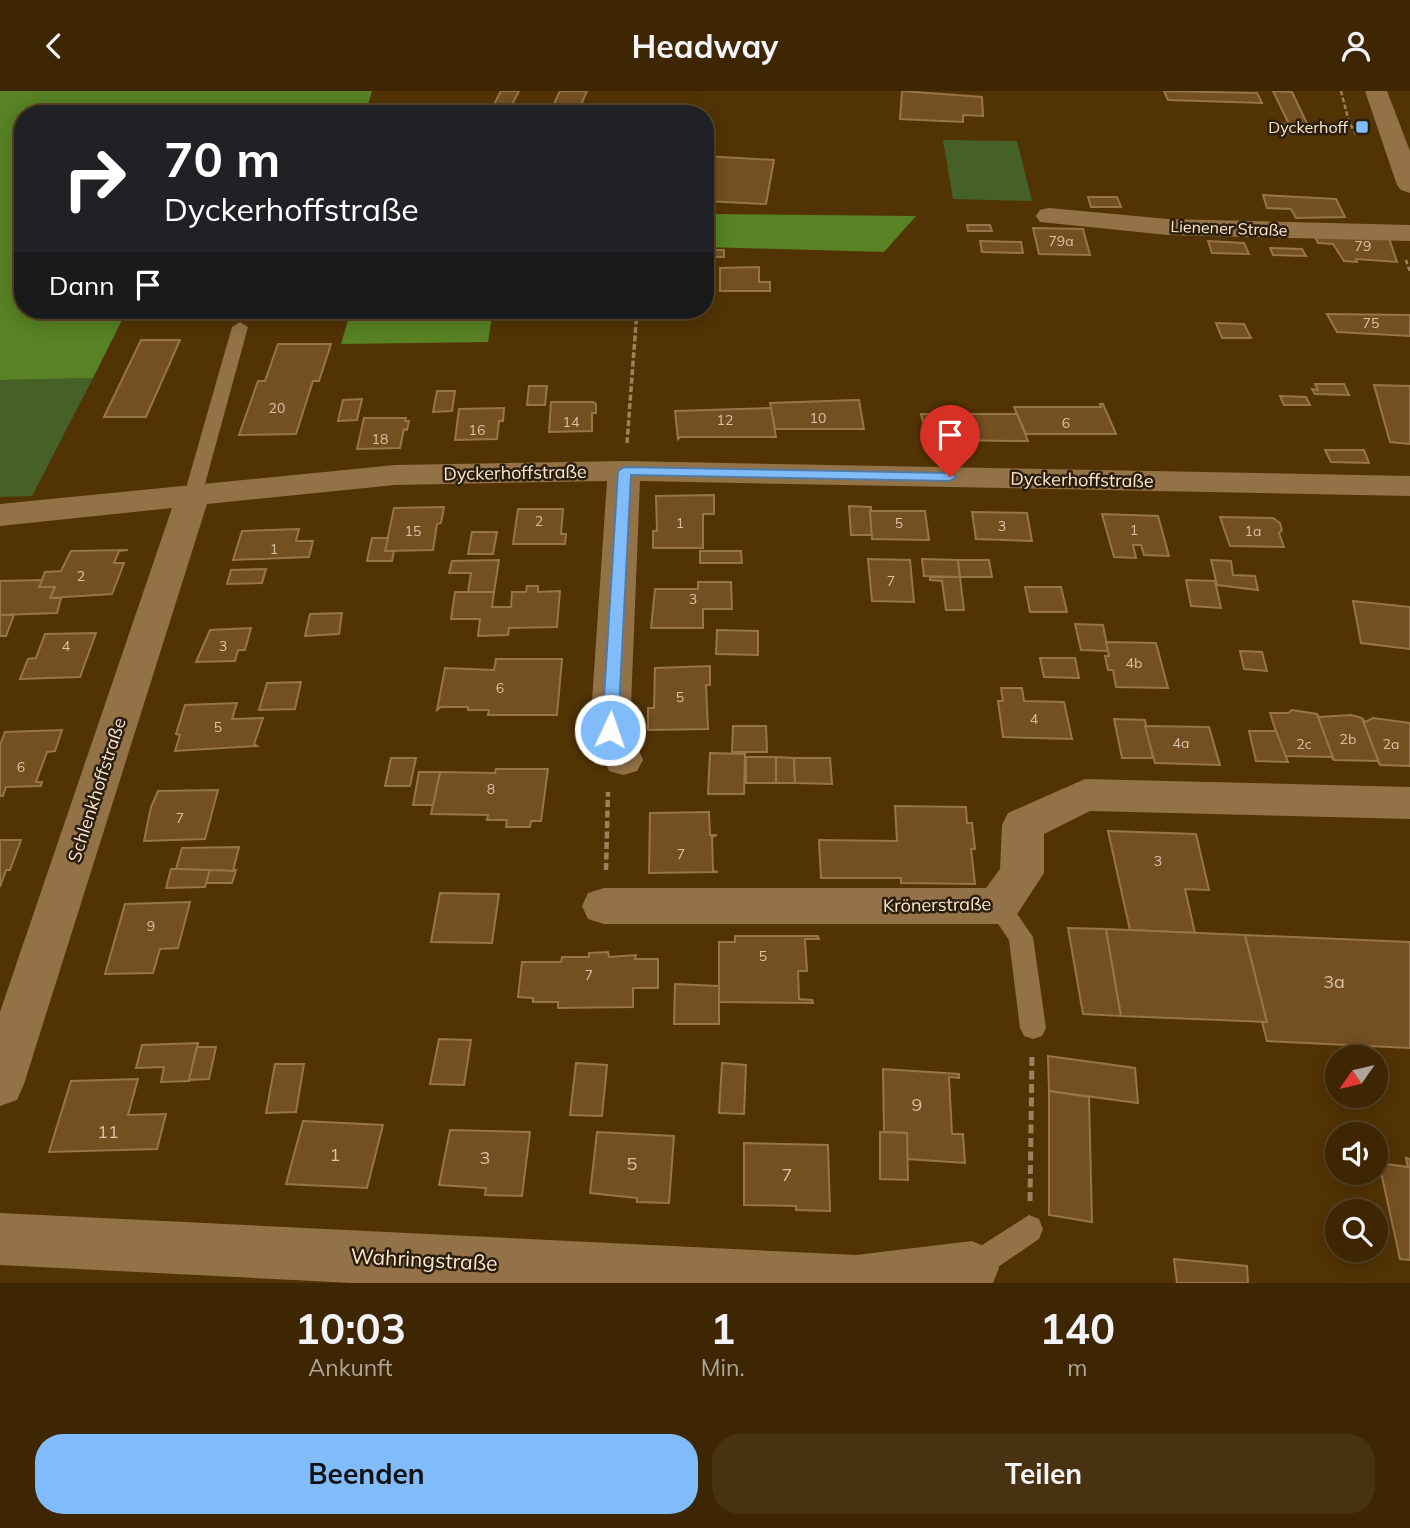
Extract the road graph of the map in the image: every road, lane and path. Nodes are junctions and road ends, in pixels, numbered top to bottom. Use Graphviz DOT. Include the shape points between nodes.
graph roads {
  1 [pos="1380,93"];
  2 [pos="1410,185"];
  3 [pos="1049,216"];
  4 [pos="1410,233"];
  5 [pos="636,319"];
  6 [pos="240,327"];
  7 [pos="624,471"];
  8 [pos="1410,485"];
  9 [pos="193,495"];
  10 [pos="0,515"];
  11 [pos="623,760"];
  12 [pos="1410,803"];
  13 [pos="604,906"];
  14 [pos="998,906"];
  15 [pos="1033,1027"];
  16 [pos="0,1084"];
  17 [pos="1029,1230"];
  18 [pos="0,1240"];
  19 [pos="972,1268"];
  1 -- 2 [label="street"];
  3 -- 4 [label="street, Lienener Straße" via="1168,227"];
  5 -- 7 [label="path"];
  6 -- 9 [label="lane"];
  7 -- 8 [label="street, Dyckerhoffstraße"];
  7 -- 9 [label="street, Dyckerhoffstraße" via="395,475"];
  7 -- 11 [label="street" via="610,730"];
  9 -- 10 [label="street, Dyckerhoffstraße"];
  9 -- 16 [label="street, Schlenkhoffstraße"];
  11 -- 13 [label="path" via="608,784"];
  12 -- 14 [label="street, Krönerstraße" via="1085,795 1023,825 1022,873"];
  13 -- 14 [label="street, Krönerstraße"];
  14 -- 15 [label="lane" via="1021,936"];
  15 -- 17 [label="path"];
  17 -- 19 [label="lane"];
  18 -- 19 [label="street, Wahringstraße" via="856,1282"];
}
